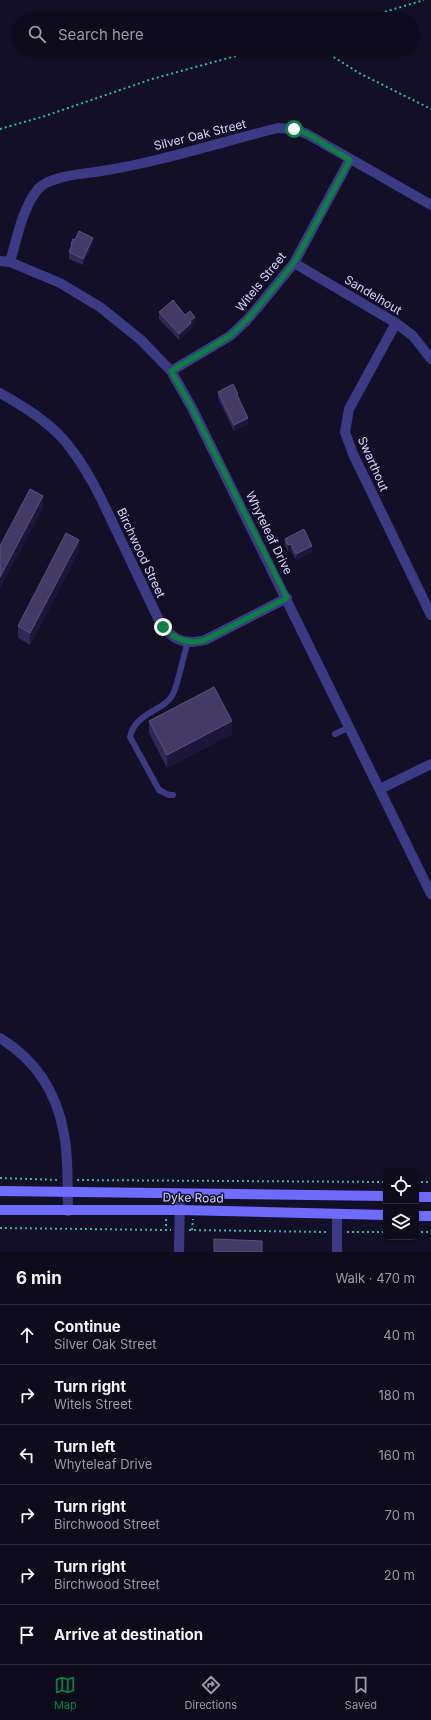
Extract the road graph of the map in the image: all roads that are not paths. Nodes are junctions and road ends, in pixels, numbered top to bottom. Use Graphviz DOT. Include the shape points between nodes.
graph roads {
  1 [pos="350,160"];
  2 [pos="431,205"];
  3 [pos="5,262"];
  4 [pos="294,263"];
  5 [pos="396,323"];
  6 [pos="431,359"];
  7 [pos="171,371"];
  8 [pos="0,393"];
  9 [pos="287,598"];
  10 [pos="431,615"];
  11 [pos="188,642"];
  12 [pos="350,727"];
  13 [pos="335,734"];
  14 [pos="431,764"];
  15 [pos="380,789"];
  16 [pos="173,795"];
  17 [pos="431,894"];
  18 [pos="0,1038"];
  19 [pos="0,1192"];
  20 [pos="67,1192"];
  21 [pos="180,1194"];
  22 [pos="383,1196"];
  23 [pos="419,1197"];
  24 [pos="431,1197"];
  25 [pos="0,1210"];
  26 [pos="180,1210"];
  27 [pos="68,1211"];
  28 [pos="337,1214"];
  29 [pos="383,1215"];
  30 [pos="419,1216"];
  31 [pos="431,1216"];
  32 [pos="179,1252"];
  33 [pos="337,1252"];
  1 -- 2 [label="street, Silver Oak Street"];
  1 -- 3 [label="street, Silver Oak Street" via="308,134 294,129 278,128 122,168 55,180 38,189"];
  1 -- 4 [label="street, Witels Street"];
  3 -- 7 [label="street, Whyteleaf Drive" via="60,283 100,307 141,340"];
  4 -- 5 [label="street, Sandelhout"];
  4 -- 7 [label="street, Witels Street" via="238,329"];
  5 -- 6 [label="street, Sandelhout" via="413,336"];
  5 -- 10 [label="street, Swarthout" via="349,409 346,432 352,454"];
  7 -- 9 [label="street, Whyteleaf Drive"];
  8 -- 11 [label="street, Birchwood Street" via="41,420 63,439 74,453 93,484 163,627 171,636"];
  9 -- 11 [label="street" via="205,640"];
  9 -- 12 [label="street, Whyteleaf Drive"];
  11 -- 16 [label="lane" via="173,694 136,723 130,737 159,790"];
  12 -- 13 [label="lane"];
  12 -- 15 [label="street, Whyteleaf Drive"];
  14 -- 15 [label="street"];
  15 -- 17 [label="street, Whyteleaf Drive"];
  18 -- 20 [label="street" via="24,1055 35,1068 55,1102 64,1136"];
  19 -- 20 [label="street, Dyke Road"];
  20 -- 21 [label="street, Dyke Road"];
  20 -- 27 [label="street"];
  21 -- 22 [label="street, Dyke Road"];
  21 -- 26 [label="street"];
  23 -- 24 [label="street"];
  25 -- 27 [label="street, Dyke Road"];
  26 -- 27 [label="street, Dyke Road"];
  26 -- 28 [label="street, Dyke Road"];
  26 -- 32 [label="street"];
  28 -- 29 [label="street, Dyke Road"];
  28 -- 33 [label="street"];
  30 -- 31 [label="street"];
}
